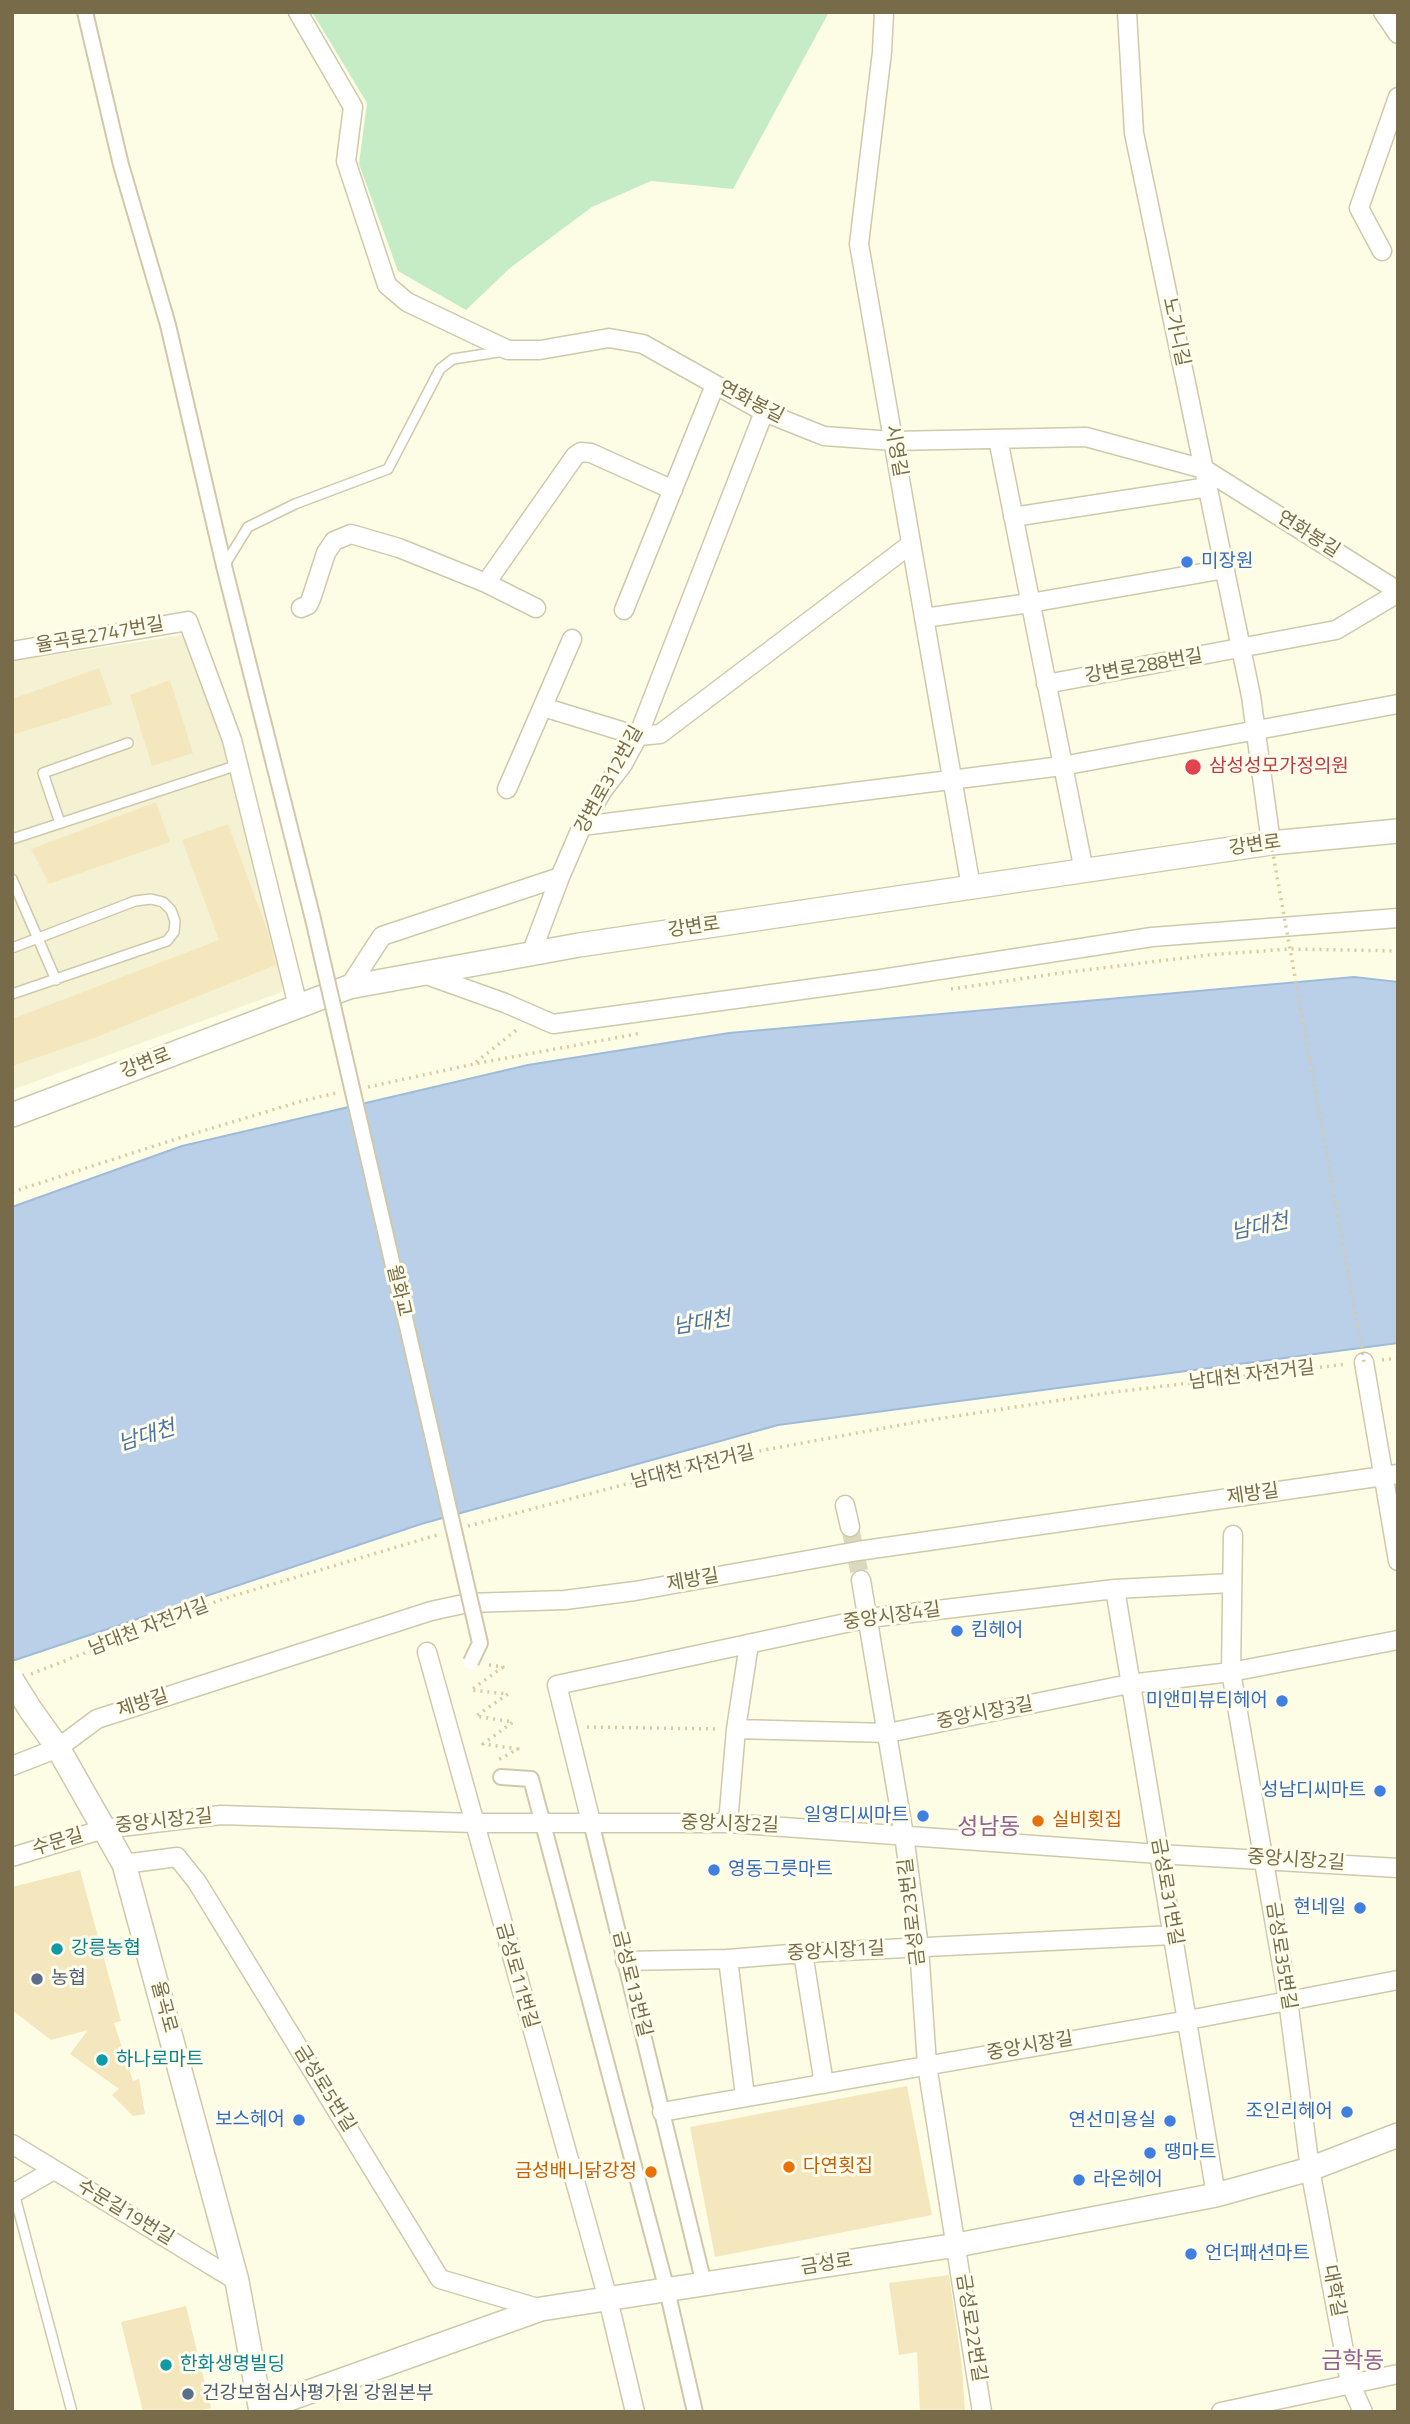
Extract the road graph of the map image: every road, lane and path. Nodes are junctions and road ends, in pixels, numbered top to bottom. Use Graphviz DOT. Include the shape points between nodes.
graph roads {
  1 [pos="85,12"];
  2 [pos="298,12"];
  3 [pos="884,12"];
  4 [pos="1128,12"];
  5 [pos="1383,12"];
  6 [pos="1398,34"];
  7 [pos="1398,97"];
  8 [pos="1382,251"];
  9 [pos="508,350"];
  10 [pos="715,385"];
  11 [pos="764,412"];
  12 [pos="998,439"];
  13 [pos="893,441"];
  14 [pos="1204,469"];
  15 [pos="1208,488"];
  16 [pos="673,489"];
  17 [pos="1013,517"];
  18 [pos="911,544"];
  19 [pos="224,566"];
  20 [pos="1225,569"];
  21 [pos="485,583"];
  22 [pos="1398,592"];
  23 [pos="1030,603"];
  24 [pos="300,608"];
  25 [pos="536,608"];
  26 [pos="624,610"];
  27 [pos="924,618"];
  28 [pos="572,639"];
  29 [pos="1241,649"];
  30 [pos="12,651"];
  31 [pos="1046,684"];
  32 [pos="1398,704"];
  33 [pos="543,707"];
  34 [pos="1255,729"];
  35 [pos="638,736"];
  36 [pos="128,743"];
  37 [pos="238,765"];
  38 [pos="1062,766"];
  39 [pos="953,780"];
  40 [pos="507,789"];
  41 [pos="60,822"];
  42 [pos="582,826"];
  43 [pos="1398,831"];
  44 [pos="12,839"];
  45 [pos="1271,843"];
  46 [pos="1084,871"];
  47 [pos="560,877"];
  48 [pos="12,879"];
  49 [pos="971,887"];
  50 [pos="1398,918"];
  51 [pos="38,938"];
  52 [pos="12,948"];
  53 [pos="1398,951"];
  54 [pos="531,954"];
  55 [pos="424,974"];
  56 [pos="56,980"];
  57 [pos="349,987"];
  58 [pos="942,991"];
  59 [pos="12,994"];
  60 [pos="298,1006"];
  61 [pos="534,1016"];
  62 [pos="649,1032"];
  63 [pos="474,1064"];
  64 [pos="368,1087"];
  65 [pos="342,1092"];
  66 [pos="12,1115"];
  67 [pos="12,1192"];
  68 [pos="1398,1358"];
  69 [pos="1364,1362"];
  70 [pos="1391,1475"];
  71 [pos="845,1505"];
  72 [pos="465,1527"];
  73 [pos="850,1527"];
  74 [pos="439,1535"];
  75 [pos="1233,1535"];
  76 [pos="1398,1561"];
  77 [pos="861,1580"];
  78 [pos="1232,1583"];
  79 [pos="1115,1589"];
  80 [pos="869,1618"];
  81 [pos="1398,1640"];
  82 [pos="749,1644"];
  83 [pos="427,1652"];
  84 [pos="471,1662"];
  85 [pos="1231,1672"];
  86 [pos="18,1678"];
  87 [pos="1129,1684"];
  88 [pos="557,1685"];
  89 [pos="567,1727"];
  90 [pos="736,1729"];
  91 [pos="888,1733"];
  92 [pos="58,1748"];
  93 [pos="12,1766"];
  94 [pos="501,1771"];
  95 [pos="542,1822"];
  96 [pos="591,1822"];
  97 [pos="473,1823"];
  98 [pos="728,1823"];
  99 [pos="104,1829"];
  100 [pos="904,1835"];
  101 [pos="1160,1854"];
  102 [pos="12,1857"];
  103 [pos="1265,1858"];
  104 [pos="124,1864"];
  105 [pos="1398,1868"];
  106 [pos="1173,1935"];
  107 [pos="919,1947"];
  108 [pos="803,1953"];
  109 [pos="728,1959"];
  110 [pos="625,1961"];
  111 [pos="1398,1980"];
  112 [pos="1288,2000"];
  113 [pos="1188,2020"];
  114 [pos="927,2065"];
  115 [pos="824,2084"];
  116 [pos="745,2096"];
  117 [pos="662,2112"];
  118 [pos="1398,2135"];
  119 [pos="12,2144"];
  120 [pos="1310,2169"];
  121 [pos="54,2170"];
  122 [pos="13,2194"];
  123 [pos="1216,2195"];
  124 [pos="957,2245"];
  125 [pos="237,2281"];
  126 [pos="704,2284"];
  127 [pos="667,2290"];
  128 [pos="608,2299"];
  129 [pos="541,2309"];
  130 [pos="1398,2374"];
  131 [pos="1350,2384"];
  132 [pos="259,2411"];
  133 [pos="72,2412"];
  134 [pos="635,2412"];
  135 [pos="695,2412"];
  136 [pos="982,2412"];
  137 [pos="1221,2412"];
  138 [pos="1363,2412"];
  1 -- 19 [label="street, 월화교" via="121,165 168,325"];
  2 -- 9 [label="street, 연화봉길" via="353,107 346,161 387,285 407,302"];
  3 -- 13 [label="street, 시영길" via="859,244"];
  4 -- 14 [label="street, 노가니길" via="1134,133"];
  5 -- 6 [label="street"];
  7 -- 8 [label="street" via="1359,208"];
  9 -- 10 [label="street, 연화봉길" via="609,338 628,340"];
  9 -- 19 [label="lane" via="453,359 440,369 388,469 248,527"];
  10 -- 11 [label="street, 연화봉길"];
  10 -- 16 [label="street"];
  11 -- 13 [label="street, 연화봉길" via="824,436"];
  11 -- 35 [label="street, 강변로312번길"];
  12 -- 13 [label="street, 연화봉길"];
  12 -- 14 [label="street, 연화봉길" via="1086,437"];
  12 -- 17 [label="street"];
  13 -- 18 [label="street, 시영길"];
  14 -- 15 [label="street, 노가니길"];
  14 -- 22 [label="street, 연화봉길"];
  15 -- 17 [label="street"];
  15 -- 20 [label="street, 노가니길"];
  16 -- 21 [label="street" via="582,452"];
  16 -- 26 [label="street"];
  17 -- 23 [label="street"];
  18 -- 27 [label="street, 시영길"];
  18 -- 35 [label="street" via="667,729 653,736"];
  19 -- 84 [label="street, 월화교, bridge" via="313,919 480,1643"];
  20 -- 23 [label="street"];
  20 -- 29 [label="street, 노가니길"];
  21 -- 24 [label="street" via="351,534 334,541 308,605"];
  21 -- 25 [label="street"];
  22 -- 29 [label="street" via="1336,630"];
  23 -- 27 [label="street"];
  23 -- 31 [label="street"];
  27 -- 39 [label="street, 시영길"];
  28 -- 33 [label="street"];
  29 -- 31 [label="street, 강변로288번길"];
  29 -- 34 [label="street, 노가니길"];
  30 -- 37 [label="street, 율곡로2747번길" via="188,621"];
  31 -- 38 [label="street"];
  32 -- 34 [label="street"];
  33 -- 35 [label="street"];
  33 -- 40 [label="street"];
  34 -- 38 [label="street"];
  34 -- 45 [label="street, 노가니길"];
  35 -- 42 [label="street, 강변로312번길"];
  36 -- 41 [label="lane" via="43,773"];
  37 -- 41 [label="lane"];
  37 -- 60 [label="street"];
  38 -- 39 [label="street"];
  38 -- 46 [label="street"];
  39 -- 42 [label="street"];
  39 -- 49 [label="street, 시영길"];
  41 -- 44 [label="lane"];
  42 -- 47 [label="street, 강변로312번길"];
  43 -- 45 [label="street, 강변로"];
  45 -- 46 [label="street, 강변로"];
  45 -- 69 [label="path, bridge"];
  46 -- 49 [label="street, 강변로"];
  47 -- 54 [label="street, 강변로312번길"];
  47 -- 57 [label="street" via="382,936"];
  48 -- 51 [label="lane"];
  49 -- 54 [label="street, 강변로"];
  50 -- 61 [label="street" via="1152,937 553,1024"];
  51 -- 52 [label="lane"];
  51 -- 56 [label="lane"];
  51 -- 56 [label="lane" via="135,901 151,899 171,910 174,932 167,941"];
  53 -- 58 [label="path" via="1289,949 1208,955"];
  54 -- 55 [label="street, 강변로"];
  55 -- 57 [label="street, 강변로"];
  55 -- 61 [label="street"];
  56 -- 59 [label="lane"];
  57 -- 60 [label="street, 강변로"];
  60 -- 66 [label="street, 강변로"];
  61 -- 63 [label="path"];
  62 -- 63 [label="path"];
  63 -- 64 [label="path"];
  65 -- 67 [label="path" via="188,1135"];
  68 -- 69 [label="path, 남대천 자전거길"];
  69 -- 70 [label="street"];
  69 -- 72 [label="path, 남대천 자전거길" via="1107,1393 758,1451"];
  70 -- 76 [label="street"];
  70 -- 92 [label="street, 제방길" via="858,1551 635,1591 430,1611 97,1719"];
  71 -- 73 [label="street"];
  74 -- 86 [label="path, 남대천 자전거길" via="223,1598"];
  75 -- 78 [label="street, 금성로35번길"];
  77 -- 80 [label="street, 금성로23번길"];
  78 -- 79 [label="street, 중앙시장4길"];
  78 -- 85 [label="street, 금성로35번길"];
  79 -- 80 [label="street, 중앙시장4길"];
  79 -- 87 [label="street, 금성로31번길"];
  80 -- 82 [label="street, 중앙시장4길"];
  80 -- 91 [label="street, 금성로23번길"];
  81 -- 85 [label="street, 중앙시장3길"];
  82 -- 88 [label="street, 중앙시장4길"];
  82 -- 90 [label="street"];
  83 -- 97 [label="street, 금성로11번길"];
  84 -- 94 [label="path" via="503,1667 471,1690 508,1694 476,1717 513,1722 483,1744 518,1749 489,1765"];
  85 -- 87 [label="street, 중앙시장3길"];
  85 -- 103 [label="street, 금성로35번길"];
  86 -- 92 [label="street, 율곡로, bridge" via="30,1709"];
  87 -- 91 [label="street, 중앙시장3길"];
  87 -- 101 [label="street, 금성로31번길"];
  88 -- 89 [label="street, 금성로13번길"];
  89 -- 90 [label="path"];
  89 -- 96 [label="street, 금성로13번길"];
  90 -- 91 [label="street, 중앙시장3길"];
  90 -- 98 [label="street"];
  91 -- 100 [label="street, 금성로23번길"];
  92 -- 93 [label="street, 제방길"];
  92 -- 99 [label="street, 율곡로"];
  94 -- 95 [label="street" via="531,1779"];
  95 -- 96 [label="street, 중앙시장2길"];
  95 -- 97 [label="street, 중앙시장2길"];
  95 -- 127 [label="street"];
  96 -- 98 [label="street, 중앙시장2길"];
  96 -- 110 [label="street, 금성로13번길"];
  97 -- 99 [label="street, 중앙시장2길" via="221,1815"];
  97 -- 128 [label="street, 금성로11번길"];
  98 -- 100 [label="street, 중앙시장2길"];
  99 -- 102 [label="street, 수문길"];
  99 -- 104 [label="street, 율곡로"];
  100 -- 101 [label="street, 중앙시장2길"];
  100 -- 107 [label="street, 금성로23번길"];
  101 -- 103 [label="street, 중앙시장2길"];
  101 -- 106 [label="street, 금성로31번길"];
  103 -- 105 [label="street, 중앙시장2길"];
  103 -- 112 [label="street, 금성로35번길"];
  104 -- 125 [label="street, 율곡로"];
  104 -- 129 [label="street, 금성로5번길" via="177,1857 197,1882 440,2278"];
  106 -- 107 [label="street, 중앙시장1길"];
  106 -- 113 [label="street, 금성로31번길"];
  107 -- 108 [label="street, 중앙시장1길"];
  107 -- 114 [label="street, 금성로23번길"];
  108 -- 109 [label="street, 중앙시장1길"];
  108 -- 115 [label="street"];
  109 -- 110 [label="street, 중앙시장1길"];
  109 -- 116 [label="street"];
  110 -- 117 [label="street, 금성로13번길"];
  111 -- 112 [label="street, 중앙시장길"];
  112 -- 113 [label="street, 중앙시장길"];
  112 -- 120 [label="street, 금성로35번길"];
  113 -- 114 [label="street, 중앙시장길"];
  113 -- 123 [label="street, 금성로31번길"];
  114 -- 115 [label="street, 중앙시장길"];
  114 -- 124 [label="street, 금성로23번길"];
  115 -- 116 [label="street, 중앙시장길"];
  116 -- 117 [label="street, 중앙시장길"];
  117 -- 126 [label="street, 금성로13번길"];
  118 -- 120 [label="street, 금성로"];
  119 -- 121 [label="street, 수문길19번길"];
  120 -- 123 [label="street, 금성로"];
  120 -- 131 [label="street, 대학길"];
  121 -- 122 [label="street"];
  121 -- 125 [label="street, 수문길19번길"];
  122 -- 133 [label="lane"];
  123 -- 124 [label="street, 금성로"];
  124 -- 126 [label="street, 금성로"];
  124 -- 136 [label="street, 금성로22번길"];
  125 -- 132 [label="street, 율곡로"];
  126 -- 127 [label="street, 금성로"];
  127 -- 128 [label="street, 금성로"];
  127 -- 135 [label="street"];
  128 -- 129 [label="street, 금성로"];
  128 -- 134 [label="street, 금성로11번길"];
  129 -- 132 [label="street, 금성로"];
  130 -- 131 [label="street"];
  131 -- 137 [label="street"];
  131 -- 138 [label="street, 대학길"];
}
